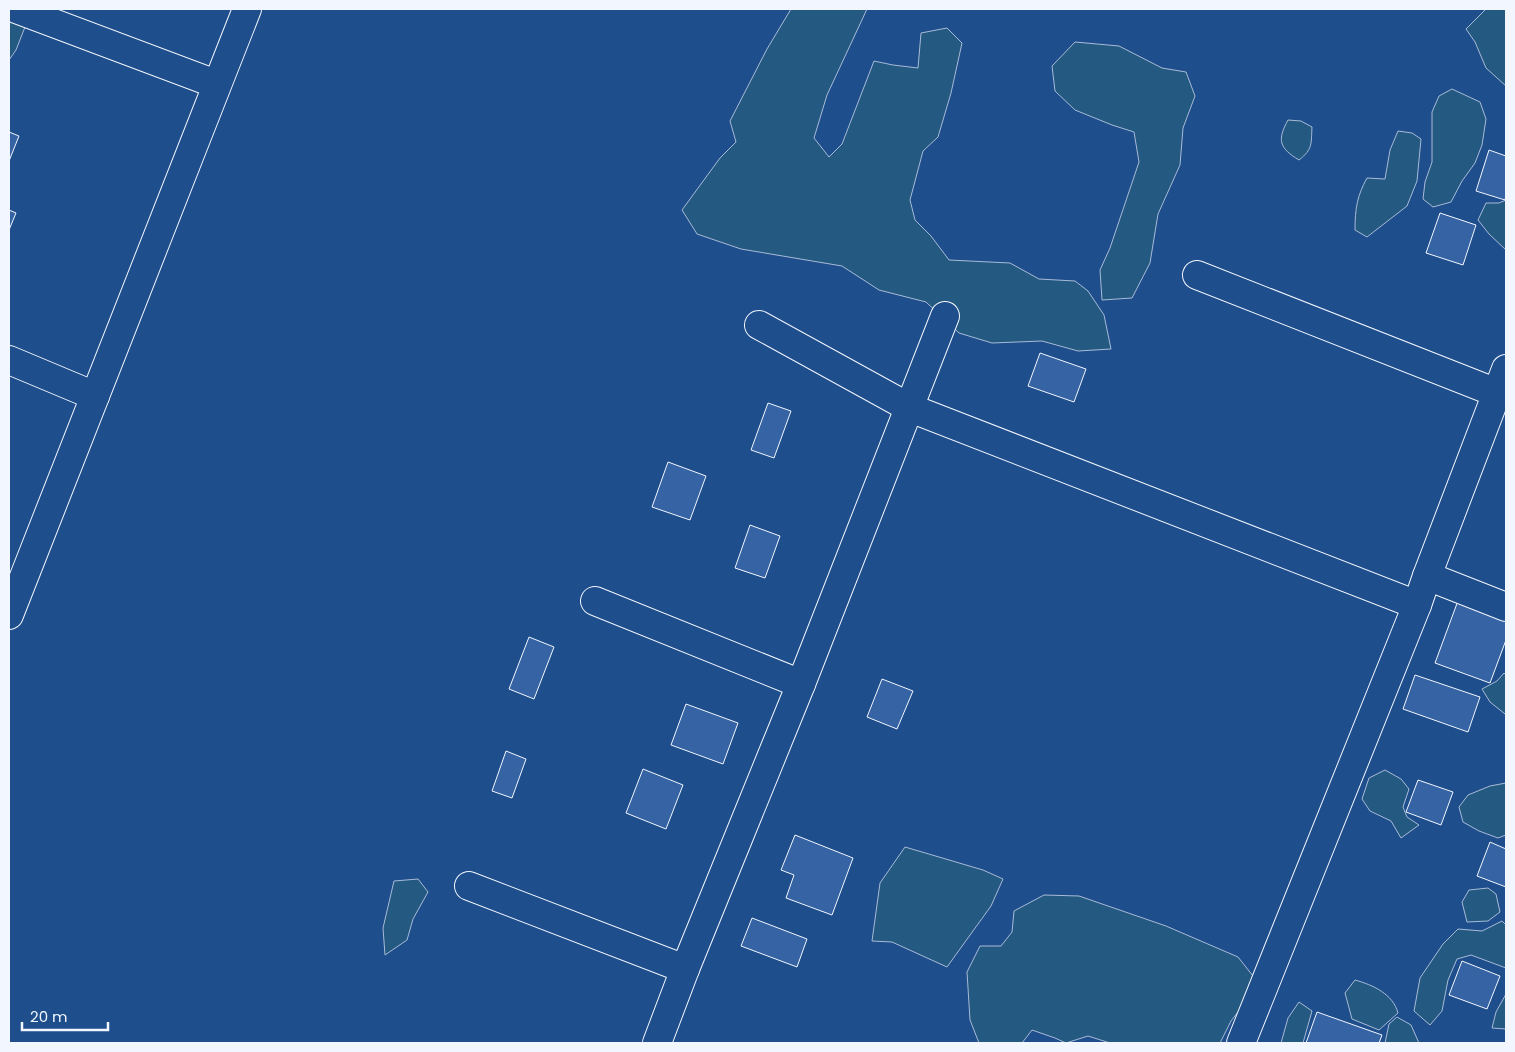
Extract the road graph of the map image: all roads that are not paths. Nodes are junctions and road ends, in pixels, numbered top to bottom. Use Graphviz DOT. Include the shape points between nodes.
graph roads {
  1 [pos="16,9"];
  2 [pos="247,9"];
  3 [pos="216,84"];
  4 [pos="1197,275"];
  5 [pos="945,316"];
  6 [pos="760,325"];
  7 [pos="9,360"];
  8 [pos="1502,381"];
  9 [pos="95,396"];
  10 [pos="910,408"];
  11 [pos="1427,576"];
  12 [pos="595,601"];
  13 [pos="1417,605"];
  14 [pos="1506,607"];
  15 [pos="9,616"];
  16 [pos="801,684"];
  17 [pos="469,886"];
  18 [pos="685,969"];
  19 [pos="657,1043"];
  20 [pos="1241,1043"];
  1 -- 3 [label="street"];
  2 -- 3 [label="street"];
  3 -- 9 [label="street"];
  4 -- 8 [label="street"];
  5 -- 10 [label="street"];
  6 -- 10 [label="street"];
  7 -- 9 [label="street"];
  8 -- 11 [label="street"];
  9 -- 15 [label="street"];
  10 -- 13 [label="street"];
  10 -- 16 [label="street"];
  11 -- 13 [label="street"];
  11 -- 14 [label="street"];
  12 -- 16 [label="street"];
  13 -- 20 [label="street"];
  16 -- 18 [label="street"];
  17 -- 18 [label="street"];
  18 -- 19 [label="street"];
}
